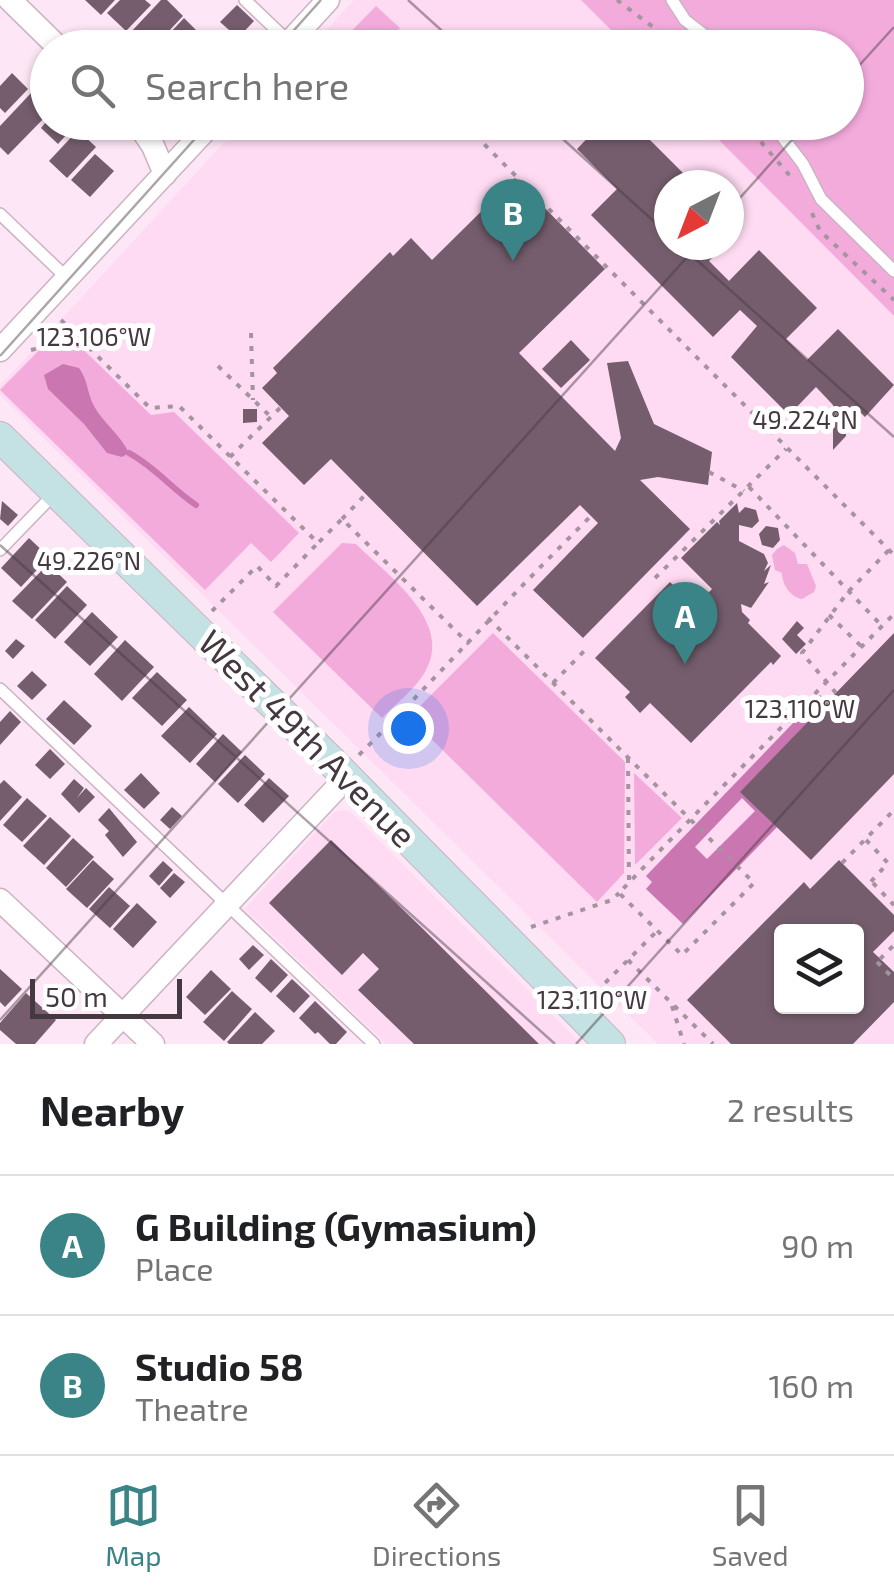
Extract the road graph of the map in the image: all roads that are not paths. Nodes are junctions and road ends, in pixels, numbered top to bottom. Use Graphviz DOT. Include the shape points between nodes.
graph roads {
  1 [pos="10,0"];
  2 [pos="245,0"];
  3 [pos="328,0"];
  4 [pos="672,0"];
  5 [pos="41,30"];
  6 [pos="272,30"];
  7 [pos="300,30"];
  8 [pos="698,30"];
  9 [pos="149,140"];
  10 [pos="196,140"];
  11 [pos="785,140"];
  12 [pos="165,174"];
  13 [pos="0,214"];
  14 [pos="894,270"];
  15 [pos="66,278"];
  16 [pos="0,350"];
  17 [pos="0,438"];
  18 [pos="56,492"];
  19 [pos="0,550"];
  20 [pos="0,688"];
  21 [pos="354,766"];
  22 [pos="0,900"];
  23 [pos="227,904"];
  24 [pos="122,1015"];
  25 [pos="96,1044"];
  26 [pos="153,1044"];
  27 [pos="374,1044"];
  28 [pos="610,1044"];
  1 -- 5 [label="street"];
  2 -- 6 [label="lane"];
  3 -- 7 [label="street"];
  4 -- 8 [label="lane"];
  9 -- 12 [label="street"];
  10 -- 12 [label="street"];
  11 -- 14 [label="lane" via="821,199"];
  12 -- 15 [label="street"];
  13 -- 15 [label="lane"];
  15 -- 16 [label="street"];
  17 -- 18 [label="street, West 49th Avenue"];
  18 -- 19 [label="lane"];
  18 -- 21 [label="street, West 49th Avenue"];
  20 -- 23 [label="lane"];
  21 -- 23 [label="street"];
  21 -- 28 [label="street, West 49th Avenue"];
  22 -- 24 [label="street"];
  23 -- 24 [label="street"];
  23 -- 27 [label="lane"];
  24 -- 25 [label="street"];
  24 -- 26 [label="street"];
}
